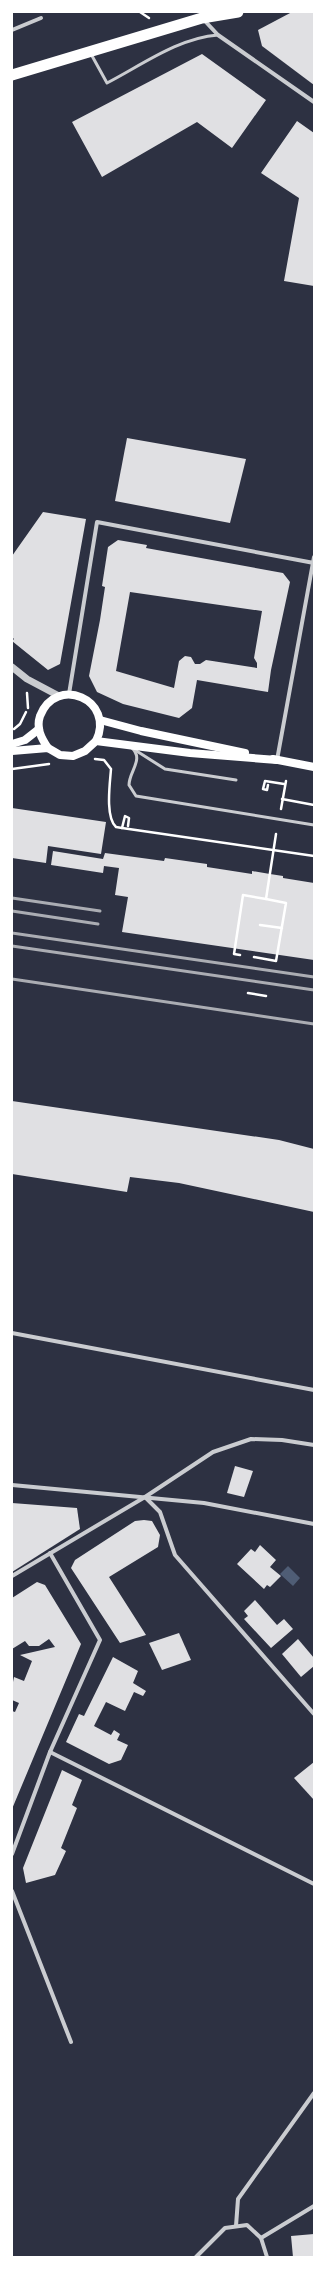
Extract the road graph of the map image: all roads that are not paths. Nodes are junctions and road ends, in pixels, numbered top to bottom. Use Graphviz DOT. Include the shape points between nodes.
graph roads {
  1 [pos="238,12"];
  2 [pos="207,15"];
  3 [pos="41,18"];
  4 [pos="12,30"];
  5 [pos="218,35"];
  6 [pos="90,52"];
  7 [pos="12,75"];
  8 [pos="314,102"];
  9 [pos="314,557"];
  10 [pos="313,563"];
  11 [pos="12,667"];
  12 [pos="68,694"];
  13 [pos="59,696"];
  14 [pos="100,720"];
  15 [pos="39,729"];
  16 [pos="96,741"];
  17 [pos="12,744"];
  18 [pos="48,748"];
  19 [pos="131,748"];
  20 [pos="12,751"];
  21 [pos="277,760"];
  22 [pos="314,767"];
  23 [pos="236,780"];
  24 [pos="314,825"];
  25 [pos="12,1333"];
  26 [pos="314,1390"];
  27 [pos="314,1445"];
  28 [pos="12,1485"];
  29 [pos="145,1497"];
  30 [pos="314,1524"];
  31 [pos="50,1553"];
  32 [pos="12,1576"];
  33 [pos="314,1714"];
  34 [pos="50,1752"];
  35 [pos="12,1854"];
  36 [pos="314,1884"];
  37 [pos="12,1891"];
  38 [pos="71,2042"];
  39 [pos="314,2093"];
  40 [pos="314,2206"];
  41 [pos="236,2226"];
  42 [pos="261,2238"];
  43 [pos="196,2257"];
  44 [pos="267,2257"];
  1 -- 2 [label="highway"];
  2 -- 5 [label="street"];
  2 -- 6 [label="highway"];
  3 -- 4 [label="street"];
  5 -- 6 [label="lane" via="199,37 179,45 107,83"];
  5 -- 8 [label="street"];
  6 -- 7 [label="highway"];
  9 -- 10 [label="street"];
  10 -- 12 [label="street" via="97,522"];
  10 -- 21 [label="street"];
  11 -- 13 [label="street" via="27,679"];
  12 -- 13 [label="main road"];
  12 -- 14 [label="main road" via="77,695 88,701"];
  13 -- 15 [label="main road" via="43,709"];
  14 -- 16 [label="main road" via="100,732"];
  14 -- 21 [label="main road"];
  15 -- 17 [label="main road" via="25,740"];
  15 -- 18 [label="main road"];
  16 -- 18 [label="main road" via="85,752 73,756 60,755"];
  16 -- 19 [label="main road"];
  18 -- 20 [label="main road"];
  19 -- 21 [label="main road"];
  19 -- 23 [label="lane" via="165,769"];
  19 -- 24 [label="lane" via="137,762 131,772 129,785 136,796"];
  21 -- 22 [label="main road"];
  25 -- 26 [label="street"];
  27 -- 29 [label="street" via="251,1439 213,1452"];
  28 -- 29 [label="street"];
  29 -- 30 [label="street" via="204,1503"];
  29 -- 31 [label="street"];
  29 -- 33 [label="street" via="160,1512 175,1555"];
  31 -- 32 [label="street"];
  31 -- 34 [label="street" via="100,1640"];
  34 -- 35 [label="street"];
  34 -- 36 [label="street"];
  37 -- 38 [label="street"];
  39 -- 41 [label="street" via="238,2199"];
  40 -- 42 [label="street"];
  41 -- 42 [label="street" via="247,2225"];
  41 -- 43 [label="street" via="225,2228"];
  42 -- 44 [label="street"];
}
